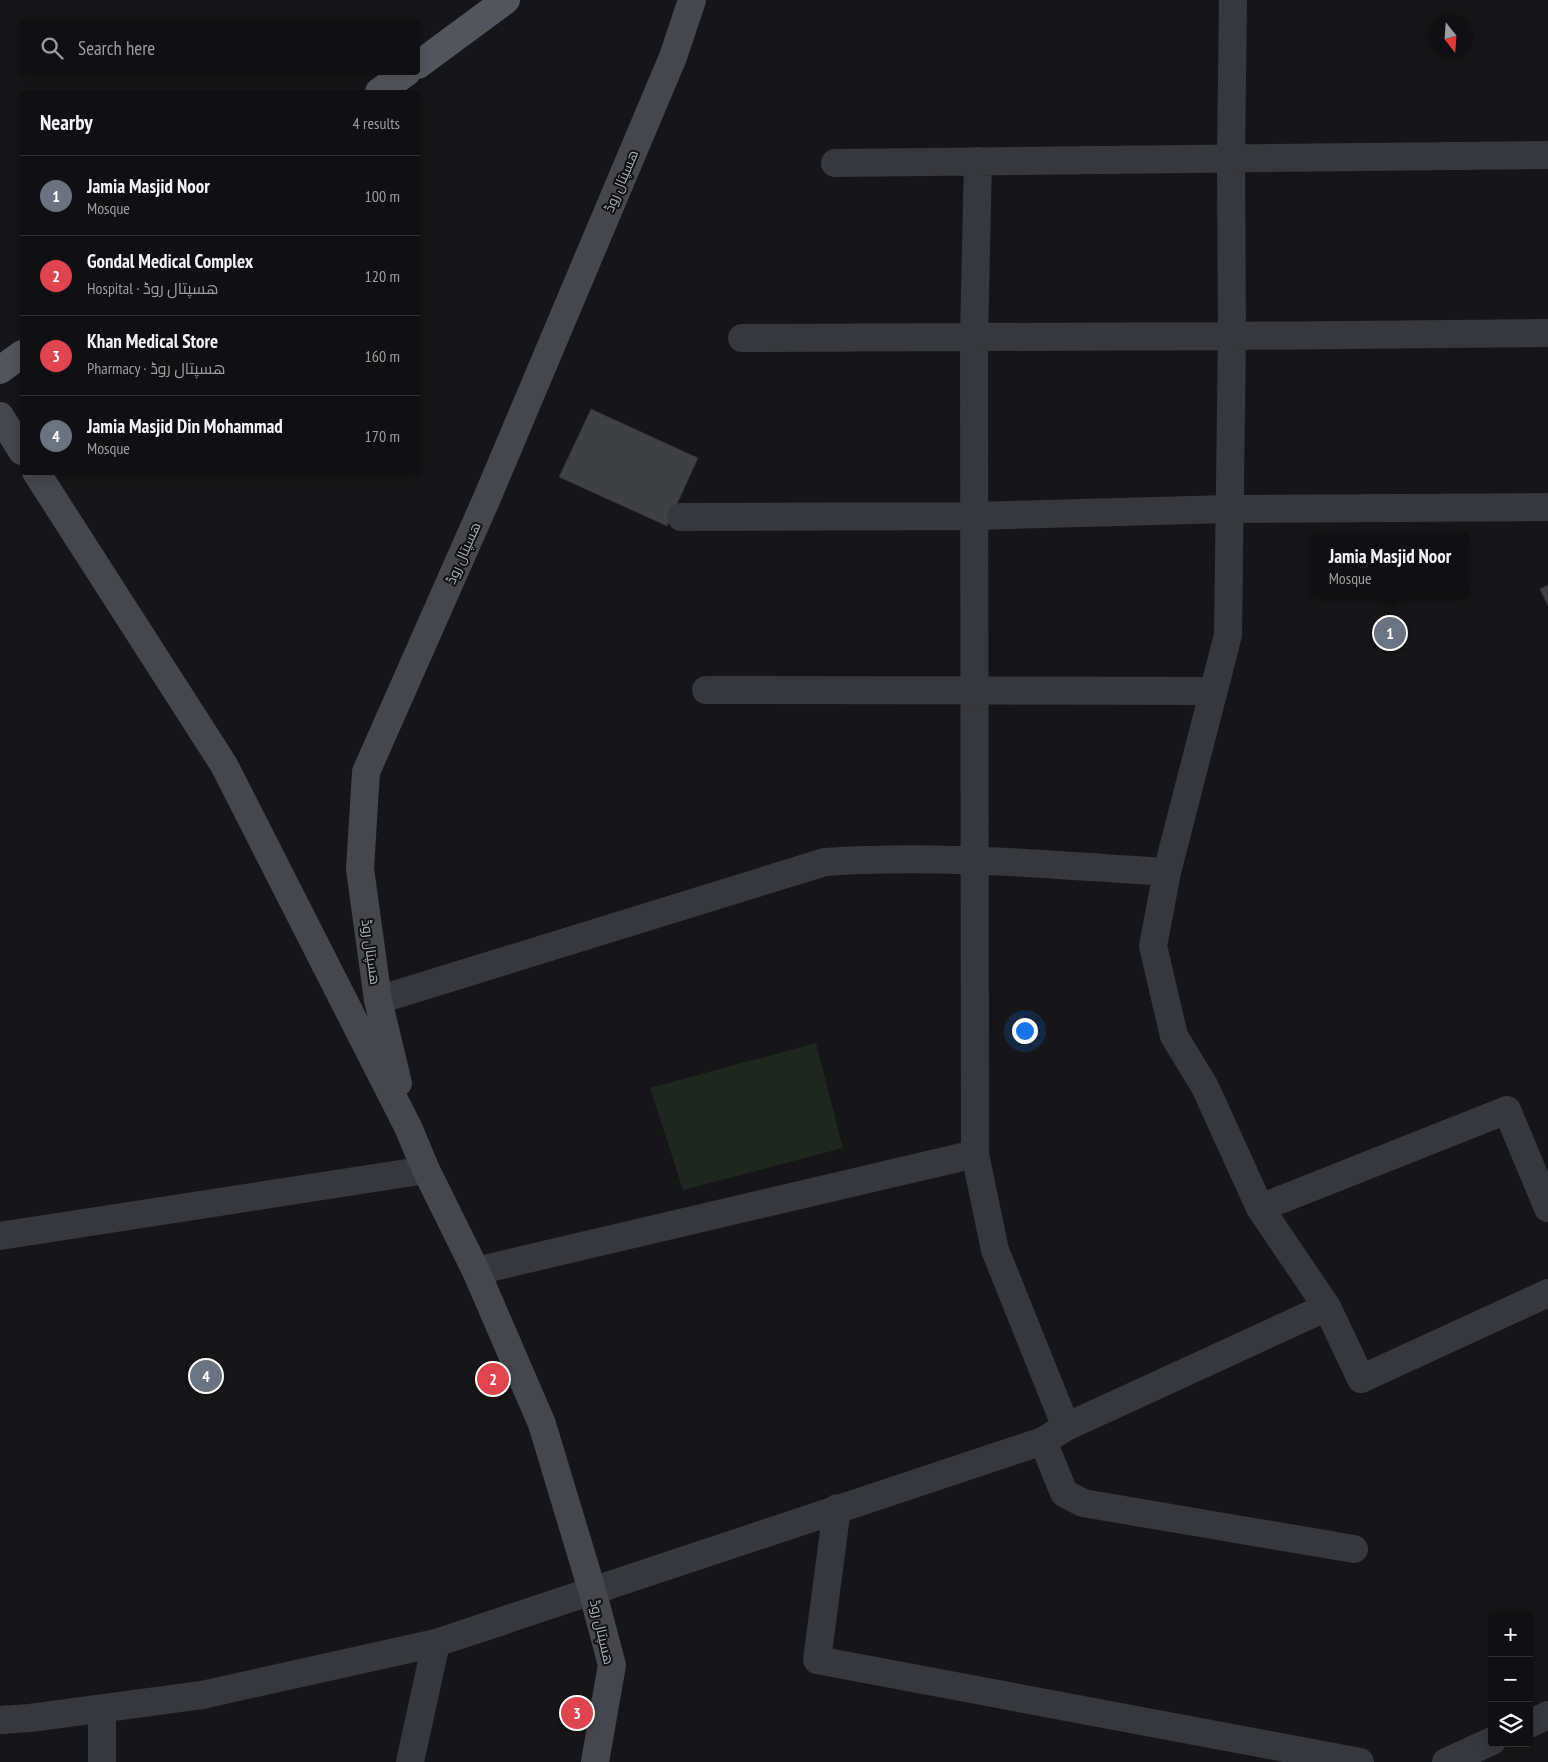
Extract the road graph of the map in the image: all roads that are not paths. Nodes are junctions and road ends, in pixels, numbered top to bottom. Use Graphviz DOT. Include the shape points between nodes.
graph roads {
  1 [pos="506,0"];
  2 [pos="692,0"];
  3 [pos="1233,0"];
  4 [pos="420,63"];
  5 [pos="403,75"];
  6 [pos="382,90"];
  7 [pos="1548,155"];
  8 [pos="1231,158"];
  9 [pos="978,161"];
  10 [pos="835,162"];
  11 [pos="1548,333"];
  12 [pos="1232,336"];
  13 [pos="974,337"];
  14 [pos="742,338"];
  15 [pos="20,355"];
  16 [pos="0,370"];
  17 [pos="0,416"];
  18 [pos="20,448"];
  19 [pos="38,475"];
  20 [pos="1548,507"];
  21 [pos="1229,509"];
  22 [pos="974,516"];
  23 [pos="681,517"];
  24 [pos="706,690"];
  25 [pos="974,690"];
  26 [pos="1212,691"];
  27 [pos="975,860"];
  28 [pos="1167,872"];
  29 [pos="378,1000"];
  30 [pos="408,1127"];
  31 [pos="975,1154"];
  32 [pos="426,1170"];
  33 [pos="1260,1208"];
  34 [pos="1548,1208"];
  35 [pos="0,1236"];
  36 [pos="476,1271"];
  37 [pos="1548,1292"];
  38 [pos="1327,1307"];
  39 [pos="1066,1427"];
  40 [pos="1043,1441"];
  41 [pos="837,1508"];
  42 [pos="1354,1549"];
  43 [pos="592,1590"];
  44 [pos="436,1643"];
  45 [pos="102,1708"];
  46 [pos="1548,1715"];
  47 [pos="0,1720"];
  48 [pos="1533,1722"];
  49 [pos="1488,1743"];
  50 [pos="102,1762"];
  51 [pos="410,1762"];
  52 [pos="595,1762"];
  53 [pos="1360,1762"];
  54 [pos="1446,1762"];
  1 -- 4 [label="main road"];
  2 -- 29 [label="main road, ھسپتال روڈ" via="673,58 487,498 366,772 360,869"];
  3 -- 8 [label="street"];
  5 -- 6 [label="main road"];
  7 -- 8 [label="street"];
  8 -- 9 [label="street"];
  8 -- 12 [label="street"];
  9 -- 10 [label="street"];
  9 -- 13 [label="street"];
  11 -- 12 [label="street"];
  12 -- 13 [label="street"];
  12 -- 21 [label="street"];
  13 -- 14 [label="street"];
  13 -- 22 [label="street"];
  15 -- 16 [label="main road"];
  17 -- 18 [label="main road"];
  19 -- 30 [label="main road" via="224,765"];
  20 -- 21 [label="street"];
  21 -- 22 [label="street"];
  21 -- 26 [label="street" via="1228,635"];
  22 -- 23 [label="street"];
  22 -- 25 [label="street"];
  24 -- 25 [label="street"];
  25 -- 26 [label="street"];
  25 -- 27 [label="street"];
  26 -- 28 [label="street"];
  27 -- 28 [label="street"];
  27 -- 29 [label="street" via="860,859 825,862"];
  27 -- 31 [label="street"];
  28 -- 33 [label="street" via="1154,946 1174,1036 1205,1087"];
  29 -- 30 [label="main road, ھسپتال روڈ"];
  30 -- 32 [label="main road, ھسپتال روڈ"];
  31 -- 36 [label="street"];
  31 -- 39 [label="street" via="995,1250"];
  32 -- 35 [label="street"];
  32 -- 36 [label="main road, ھسپتال روڈ"];
  33 -- 34 [label="street" via="1507,1110"];
  33 -- 38 [label="street"];
  36 -- 43 [label="main road, ھسپتال روڈ" via="542,1424"];
  37 -- 38 [label="street" via="1361,1379"];
  38 -- 39 [label="street"];
  39 -- 40 [label="street"];
  40 -- 41 [label="street"];
  40 -- 42 [label="street" via="1064,1493 1083,1502"];
  41 -- 43 [label="street"];
  41 -- 53 [label="street" via="817,1660"];
  43 -- 44 [label="street"];
  43 -- 52 [label="main road, ھسپتال روڈ" via="612,1665"];
  44 -- 45 [label="street" via="202,1695"];
  44 -- 51 [label="street"];
  45 -- 47 [label="street"];
  45 -- 50 [label="street"];
  46 -- 48 [label="street"];
  49 -- 54 [label="street"];
}
